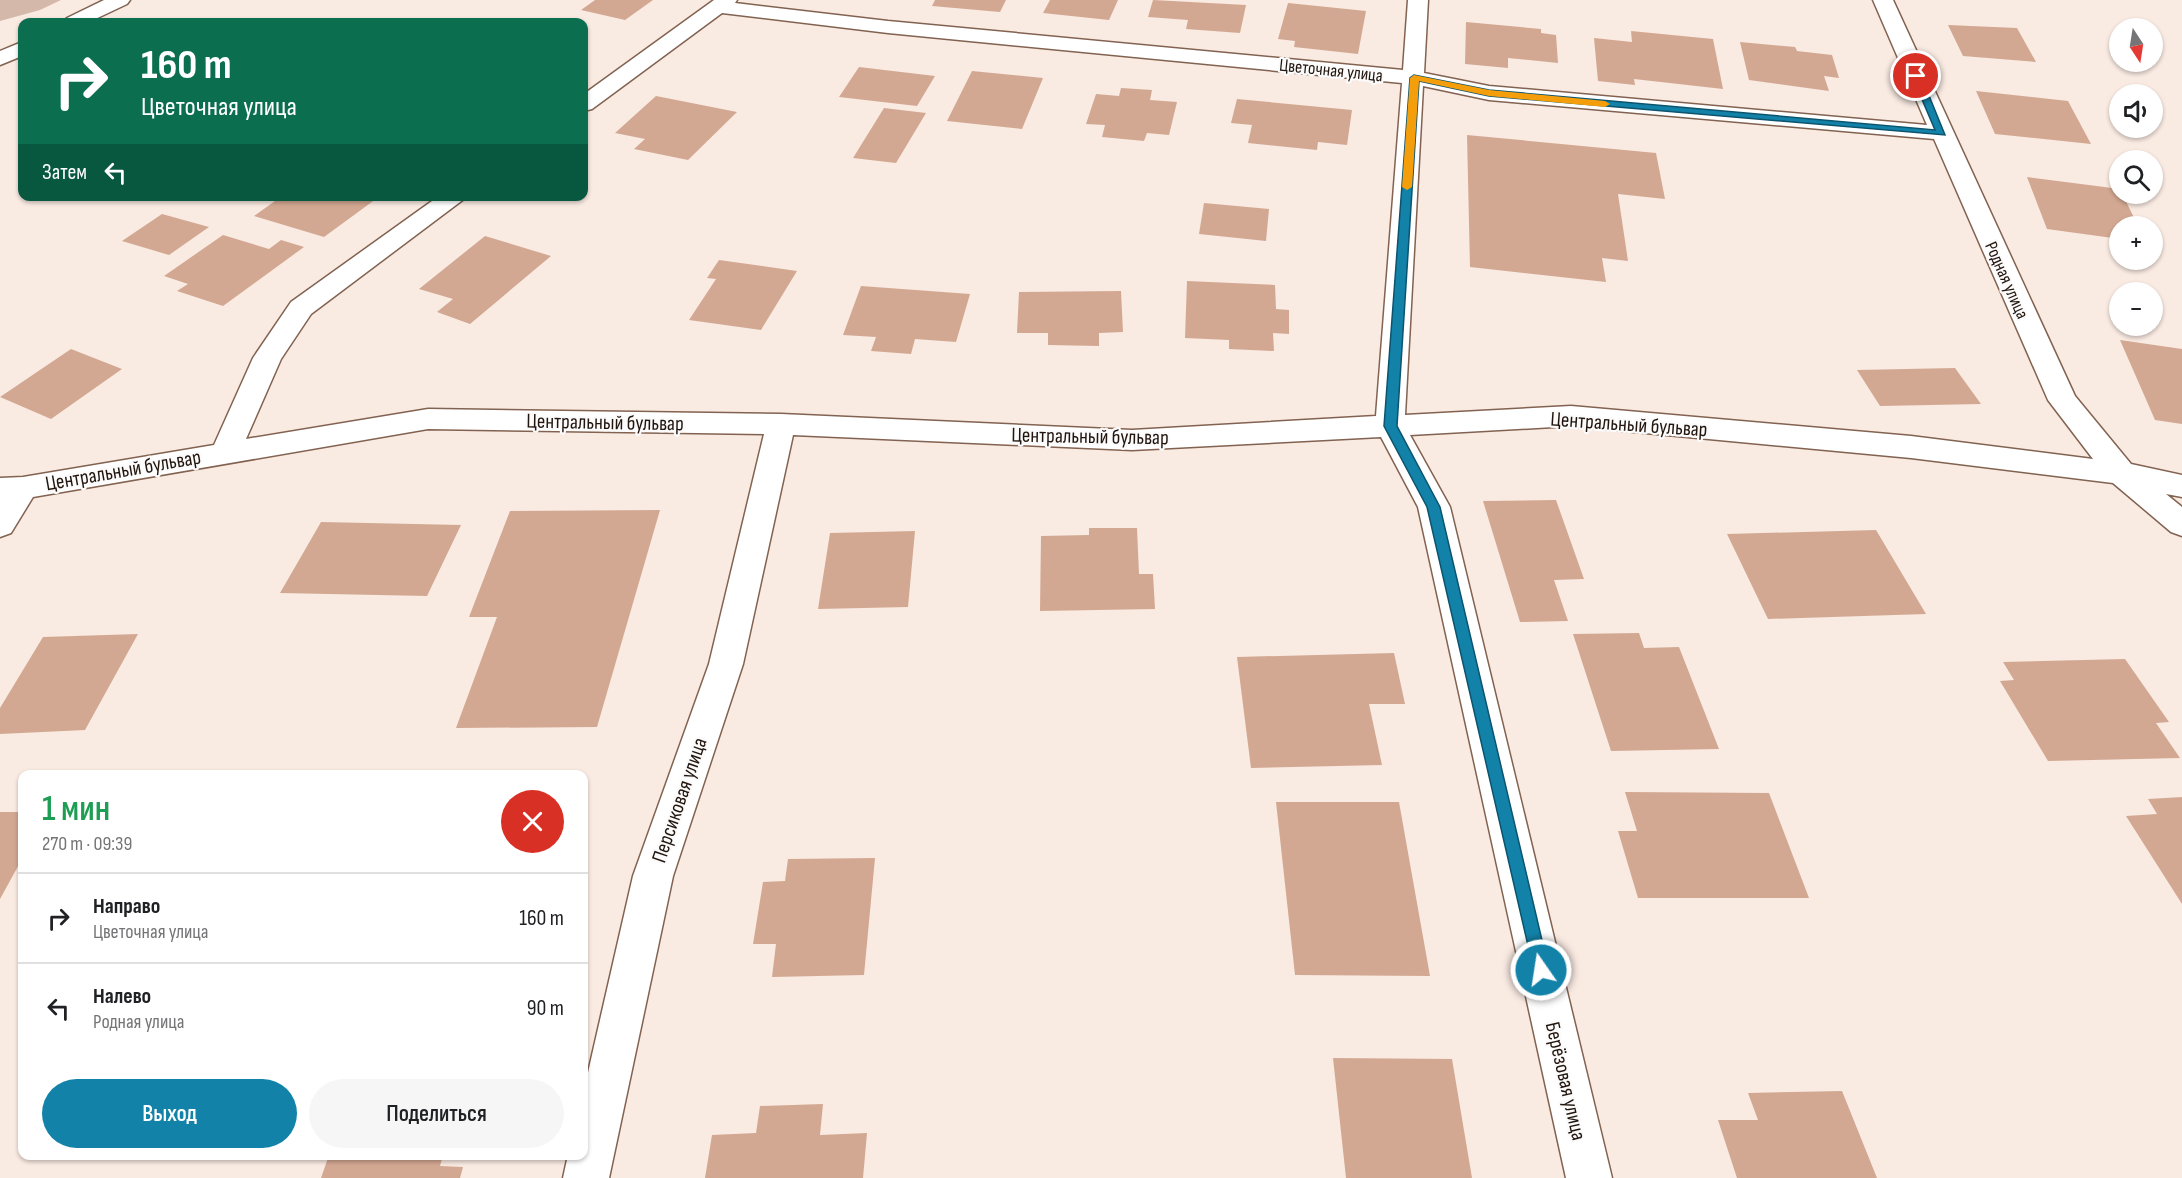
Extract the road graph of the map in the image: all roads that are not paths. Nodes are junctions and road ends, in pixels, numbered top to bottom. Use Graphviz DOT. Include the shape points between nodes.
graph roads {
  1 [pos="120,0"];
  2 [pos="1418,0"];
  3 [pos="1883,0"];
  4 [pos="723,3"];
  5 [pos="82,18"];
  6 [pos="18,50"];
  7 [pos="0,58"];
  8 [pos="1414,78"];
  9 [pos="588,101"];
  10 [pos="1941,133"];
  11 [pos="449,201"];
  12 [pos="781,424"];
  13 [pos="1390,426"];
  14 [pos="225,452"];
  15 [pos="2121,473"];
  16 [pos="2182,486"];
  17 [pos="11,488"];
  18 [pos="2182,524"];
  19 [pos="0,525"];
  20 [pos="586,1178"];
  21 [pos="1589,1178"];
  1 -- 5 [label="street"];
  2 -- 8 [label="street"];
  3 -- 10 [label="street, Родная улица"];
  4 -- 8 [label="street, Цветочная улица" via="900,28"];
  4 -- 9 [label="street"];
  6 -- 7 [label="street"];
  8 -- 10 [label="street, Цветочная улица" via="1489,93"];
  8 -- 13 [label="street"];
  10 -- 15 [label="street, Родная улица" via="2062,400"];
  11 -- 14 [label="street" via="301,308 267,358"];
  12 -- 13 [label="street, Центральный бульвар" via="1132,440"];
  12 -- 14 [label="street, Центральный бульвар" via="428,419"];
  12 -- 20 [label="street, Персиковая улица" via="726,664 653,876"];
  13 -- 15 [label="street, Центральный бульвар" via="1571,416 1911,447"];
  13 -- 21 [label="street, Берёзовая улица" via="1434,507"];
  14 -- 17 [label="street, Центральный бульвар"];
  15 -- 16 [label="street, Центральный бульвар"];
  15 -- 18 [label="street, Родная улица"];
  17 -- 19 [label="street"];
}
